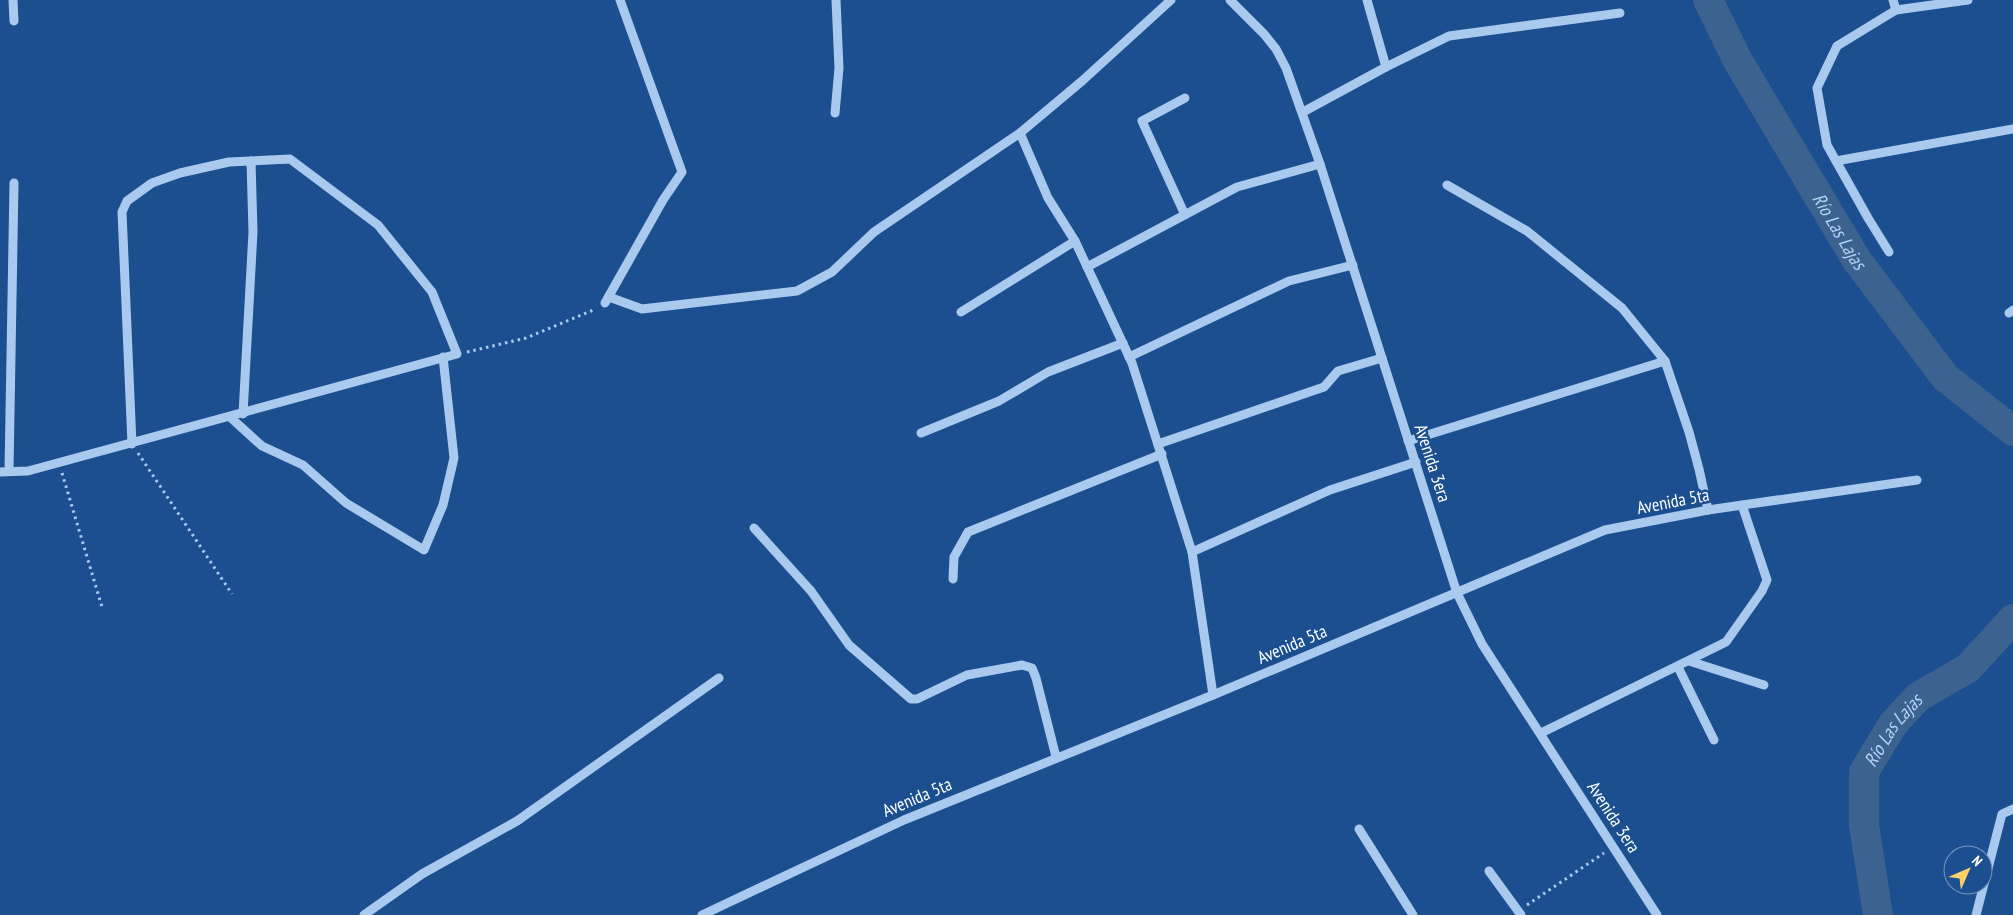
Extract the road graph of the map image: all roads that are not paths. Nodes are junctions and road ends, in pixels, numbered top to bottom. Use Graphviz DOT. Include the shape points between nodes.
graph roads {
  1 [pos="13,0"];
  2 [pos="620,0"];
  3 [pos="836,0"];
  4 [pos="1171,0"];
  5 [pos="1230,0"];
  6 [pos="1367,0"];
  7 [pos="1893,0"];
  8 [pos="1968,0"];
  9 [pos="1896,10"];
  10 [pos="1620,13"];
  11 [pos="14,20"];
  12 [pos="1386,67"];
  13 [pos="1186,98"];
  14 [pos="1303,112"];
  15 [pos="835,113"];
  16 [pos="2013,129"];
  17 [pos="1020,133"];
  18 [pos="250,161"];
  19 [pos="1836,161"];
  20 [pos="1320,164"];
  21 [pos="14,183"];
  22 [pos="1447,185"];
  23 [pos="1185,215"];
  24 [pos="1075,241"];
  25 [pos="1889,252"];
  26 [pos="1353,265"];
  27 [pos="1087,267"];
  28 [pos="961,312"];
  29 [pos="1123,343"];
  30 [pos="1129,357"];
  31 [pos="443,358"];
  32 [pos="1382,358"];
  33 [pos="1665,362"];
  34 [pos="243,414"];
  35 [pos="230,417"];
  36 [pos="921,433"];
  37 [pos="1408,441"];
  38 [pos="132,444"];
  39 [pos="1158,444"];
  40 [pos="1162,454"];
  41 [pos="1416,462"];
  42 [pos="4,472"];
  43 [pos="1917,480"];
  44 [pos="1742,505"];
  45 [pos="1708,510"];
  46 [pos="754,528"];
  47 [pos="1192,552"];
  48 [pos="953,579"];
  49 [pos="1457,593"];
  50 [pos="1689,661"];
  51 [pos="1678,667"];
  52 [pos="719,678"];
  53 [pos="1764,686"];
  54 [pos="1213,695"];
  55 [pos="1540,733"];
  56 [pos="1714,740"];
  57 [pos="1056,757"];
  58 [pos="2013,809"];
  59 [pos="1359,829"];
  60 [pos="1489,871"];
  61 [pos="1519,913"];
  62 [pos="364,915"];
  63 [pos="702,915"];
  64 [pos="1413,915"];
  65 [pos="1657,915"];
  66 [pos="1976,915"];
  1 -- 11 [label="street"];
  2 -- 17 [label="street" via="682,172 607,300 642,309 797,291 832,272 874,232"];
  3 -- 15 [label="street" via="839,68"];
  4 -- 17 [label="street"];
  5 -- 14 [label="street, Avenida 3era" via="1276,49"];
  6 -- 12 [label="street"];
  7 -- 9 [label="street"];
  8 -- 9 [label="street"];
  9 -- 19 [label="street" via="1838,46 1817,88 1827,145"];
  10 -- 12 [label="street" via="1449,36"];
  12 -- 14 [label="street"];
  13 -- 23 [label="street" via="1142,121"];
  14 -- 20 [label="street, Avenida 3era"];
  16 -- 19 [label="street"];
  17 -- 24 [label="street" via="1048,198"];
  18 -- 31 [label="street" via="290,160 378,225 432,292 457,354"];
  18 -- 34 [label="street" via="253,232"];
  18 -- 38 [label="street" via="221,163 152,182 127,201 122,212"];
  19 -- 25 [label="street"];
  20 -- 23 [label="street" via="1238,187"];
  20 -- 26 [label="street, Avenida 3era"];
  21 -- 42 [label="street"];
  22 -- 33 [label="street" via="1527,231 1593,284 1622,308"];
  23 -- 27 [label="street"];
  24 -- 27 [label="street"];
  24 -- 28 [label="street"];
  26 -- 30 [label="street" via="1289,280"];
  26 -- 32 [label="street, Avenida 3era"];
  27 -- 29 [label="street"];
  29 -- 30 [label="street"];
  29 -- 36 [label="street" via="1048,372 999,401"];
  30 -- 39 [label="street"];
  31 -- 34 [label="street"];
  31 -- 35 [label="street" via="454,458 444,505 424,550 346,503 303,465 262,446"];
  32 -- 37 [label="street, Avenida 3era"];
  32 -- 39 [label="street" via="1338,371 1324,386"];
  33 -- 37 [label="street"];
  33 -- 45 [label="street" via="1694,450"];
  34 -- 35 [label="street"];
  35 -- 38 [label="street"];
  37 -- 41 [label="street, Avenida 3era"];
  38 -- 42 [label="street" via="28,471"];
  39 -- 40 [label="street"];
  40 -- 47 [label="street"];
  40 -- 48 [label="street" via="968,532 954,557"];
  41 -- 47 [label="street" via="1330,490"];
  41 -- 49 [label="street, Avenida 3era"];
  43 -- 44 [label="street, Avenida 5ta"];
  44 -- 45 [label="street, Avenida 5ta"];
  44 -- 50 [label="street" via="1767,580 1726,642"];
  45 -- 49 [label="street, Avenida 5ta" via="1605,530"];
  46 -- 57 [label="street" via="811,591 849,645 911,699 967,675 1022,665 1032,668"];
  47 -- 54 [label="street"];
  49 -- 54 [label="street, Avenida 5ta"];
  49 -- 55 [label="street, Avenida 3era" via="1482,644"];
  50 -- 51 [label="street"];
  50 -- 53 [label="street"];
  51 -- 55 [label="street"];
  51 -- 56 [label="street"];
  52 -- 62 [label="street" via="517,821 422,874"];
  54 -- 57 [label="street, Avenida 5ta"];
  55 -- 65 [label="street, Avenida 3era"];
  57 -- 63 [label="street, Avenida 5ta" via="904,820"];
  58 -- 66 [label="street" via="2002,814"];
  59 -- 64 [label="street"];
  60 -- 61 [label="street"];
}
